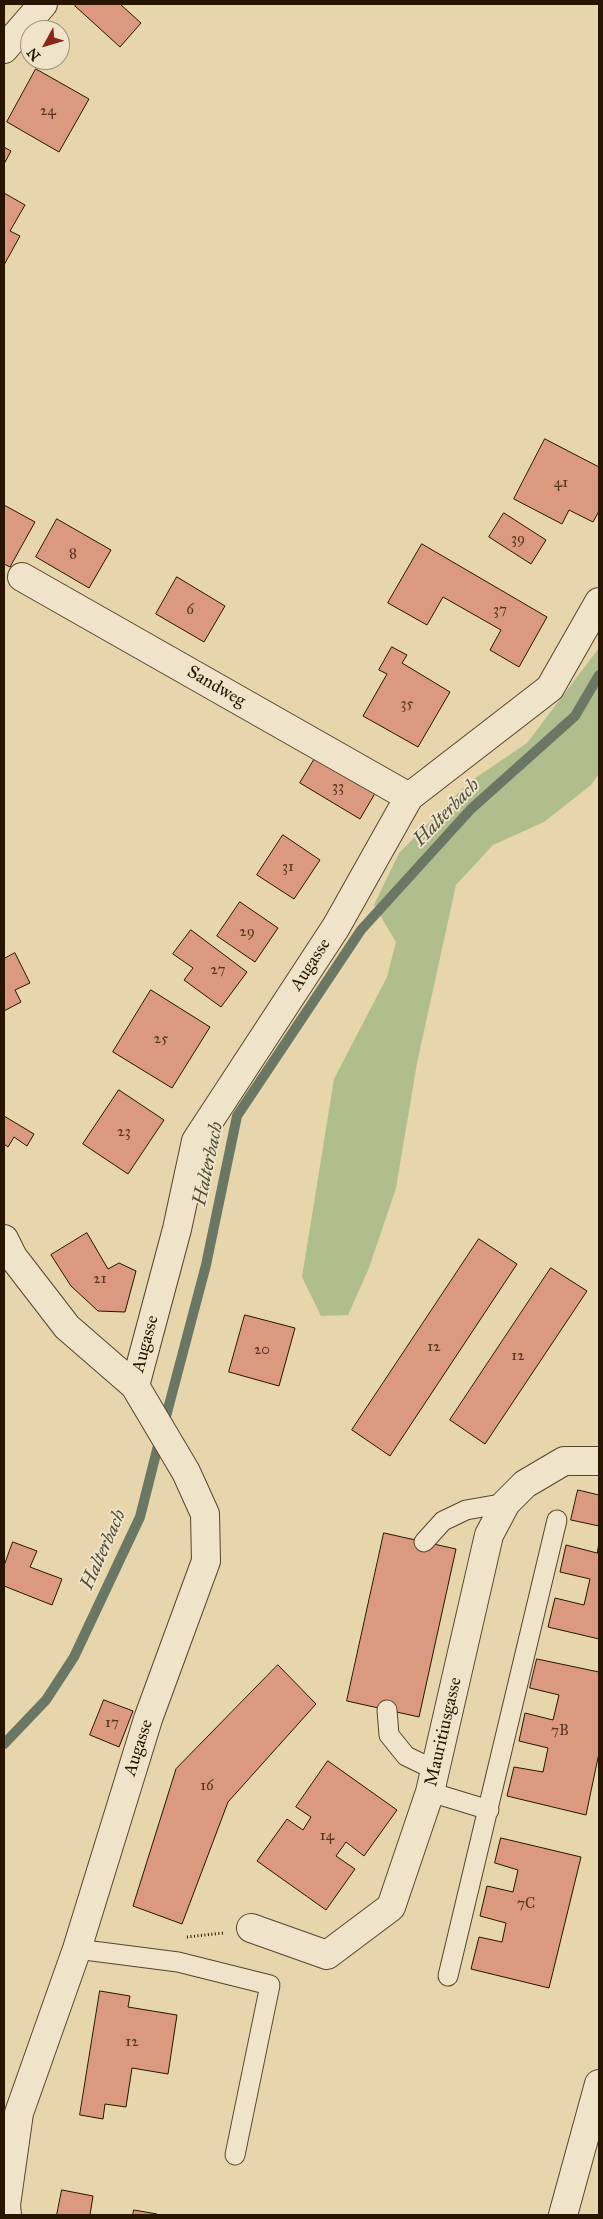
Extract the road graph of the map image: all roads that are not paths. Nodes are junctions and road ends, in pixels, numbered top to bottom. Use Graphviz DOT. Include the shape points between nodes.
graph roads {
  1 [pos="43,4"];
  2 [pos="4,49"];
  3 [pos="22,577"];
  4 [pos="599,602"];
  5 [pos="409,797"];
  6 [pos="4,1239"];
  7 [pos="140,1395"];
  8 [pos="599,1461"];
  9 [pos="506,1503"];
  10 [pos="556,1520"];
  11 [pos="424,1542"];
  12 [pos="387,1710"];
  13 [pos="433,1781"];
  14 [pos="489,1810"];
  15 [pos="250,1928"];
  16 [pos="77,1949"];
  17 [pos="448,1976"];
  18 [pos="599,2084"];
  19 [pos="235,2155"];
  20 [pos="7,2215"];
  21 [pos="563,2215"];
  1 -- 2 [label="street"];
  3 -- 5 [label="street, Sandweg"];
  4 -- 5 [label="street, Augasse" via="550,688"];
  5 -- 7 [label="street, Augasse" via="336,927 196,1141"];
  6 -- 7 [label="street" via="13,1257 66,1327"];
  7 -- 16 [label="street, Augasse" via="186,1472 205,1514 206,1561 148,1719"];
  8 -- 9 [label="street, Mauritiusgasse" via="564,1461 525,1484"];
  9 -- 11 [label="lane" via="466,1510 443,1521"];
  9 -- 13 [label="street, Mauritiusgasse" via="489,1535"];
  10 -- 14 [label="lane"];
  12 -- 13 [label="lane" via="389,1735"];
  13 -- 14 [label="lane"];
  13 -- 15 [label="street, Mauritiusgasse" via="391,1907 327,1955"];
  14 -- 17 [label="lane"];
  16 -- 19 [label="lane" via="178,1962 270,1985"];
  16 -- 20 [label="street, Augasse" via="19,2113"];
  18 -- 21 [label="street"];
}
